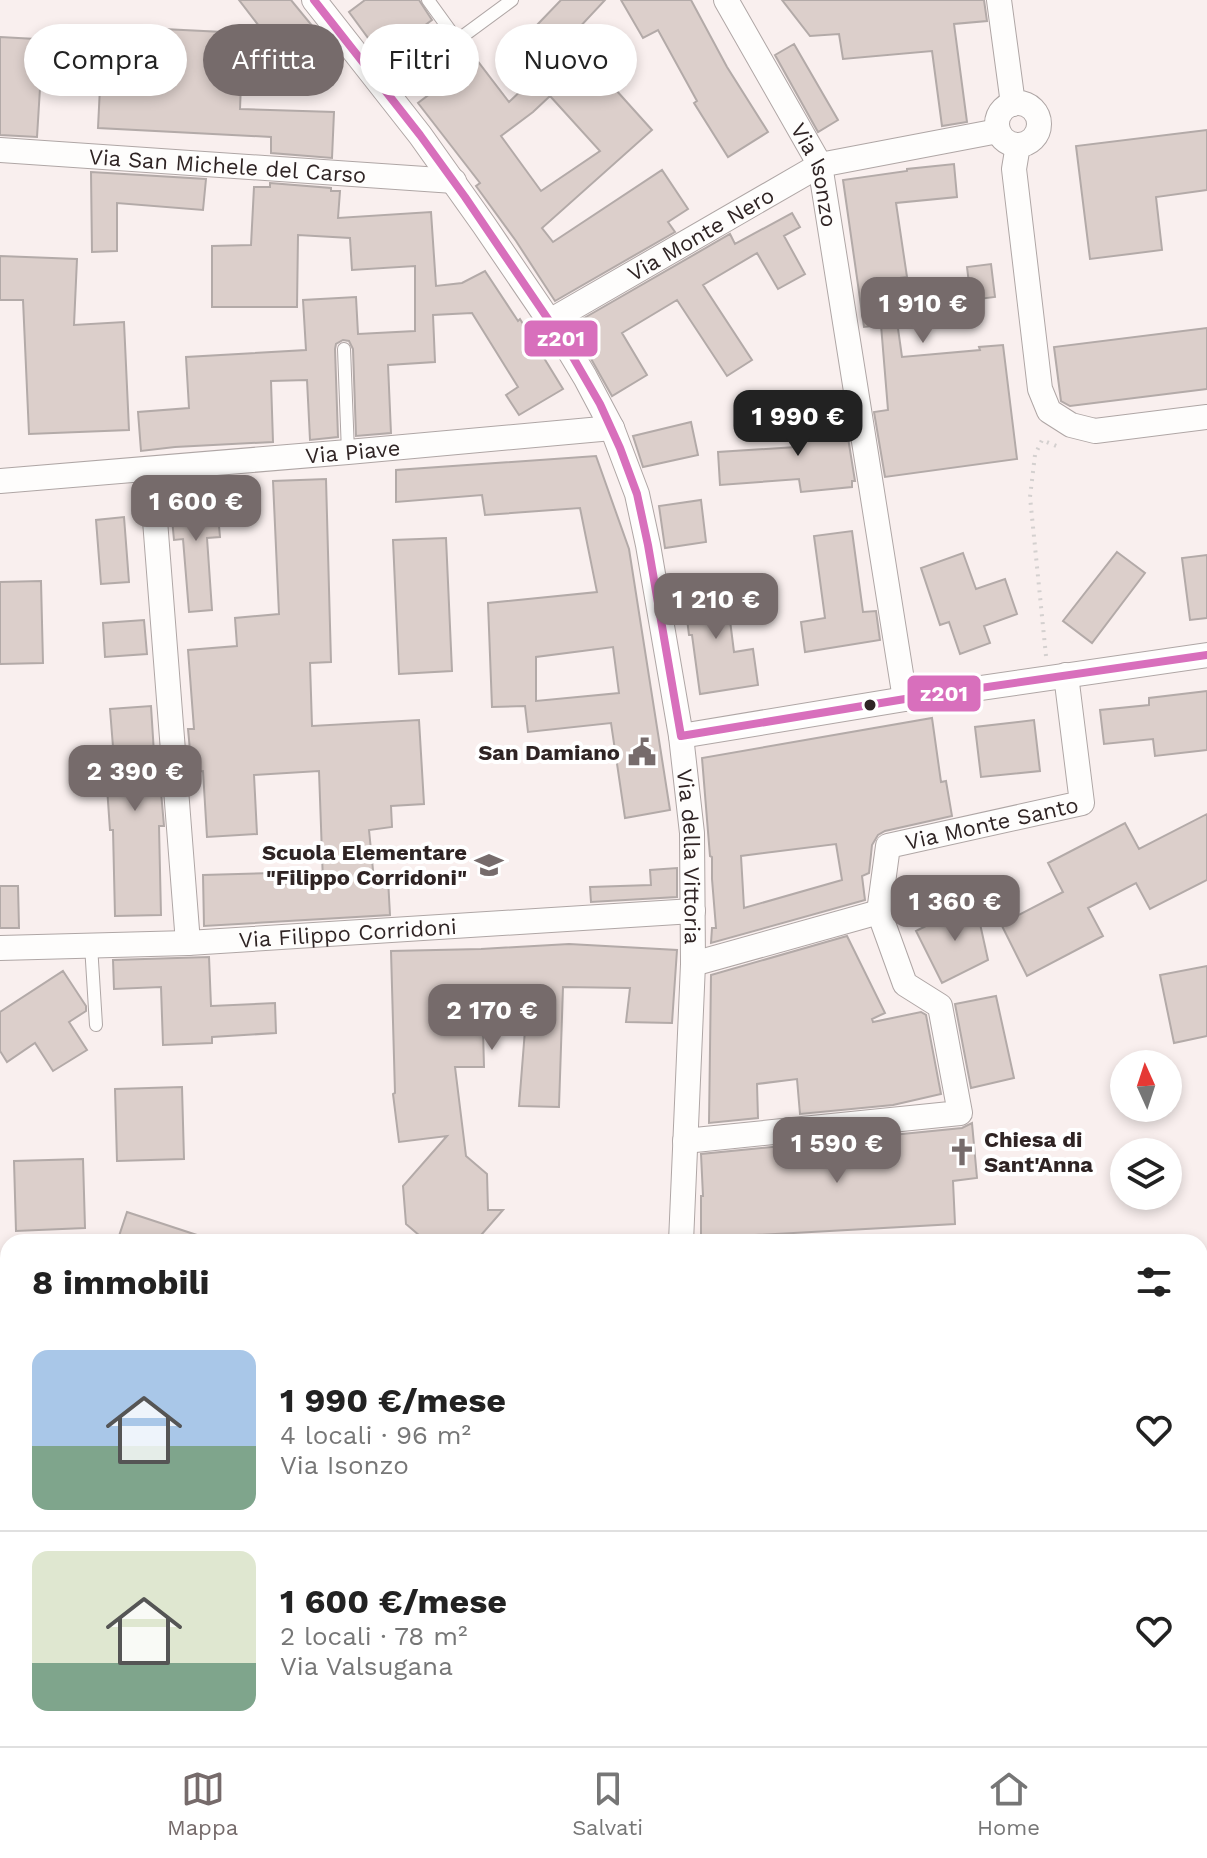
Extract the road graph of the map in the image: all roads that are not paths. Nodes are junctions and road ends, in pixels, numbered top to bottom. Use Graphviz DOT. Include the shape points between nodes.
graph roads {
  1 [pos="314,0"];
  2 [pos="428,0"];
  3 [pos="512,0"];
  4 [pos="726,0"];
  5 [pos="999,0"];
  6 [pos="445,24"];
  7 [pos="479,24"];
  8 [pos="360,58"];
  9 [pos="390,96"];
  10 [pos="1013,104"];
  11 [pos="998,131"];
  12 [pos="1018,145"];
  13 [pos="0,150"];
  14 [pos="820,165"];
  15 [pos="454,181"];
  16 [pos="550,321"];
  17 [pos="344,349"];
  18 [pos="1207,417"];
  19 [pos="612,428"];
  20 [pos="348,452"];
  21 [pos="151,469"];
  22 [pos="0,481"];
  23 [pos="1207,655"];
  24 [pos="1066,675"];
  25 [pos="905,699"];
  26 [pos="681,736"];
  27 [pos="693,911"];
  28 [pos="879,912"];
  29 [pos="188,943"];
  30 [pos="91,945"];
  31 [pos="0,948"];
  32 [pos="693,964"];
  33 [pos="96,1025"];
  34 [pos="685,1141"];
  35 [pos="681,1234"];
  1 -- 8 [label="street, Via della Vittoria"];
  2 -- 6 [label="lane"];
  3 -- 7 [label="lane"];
  4 -- 14 [label="street, Via Isonzo"];
  5 -- 10 [label="street"];
  9 -- 15 [label="street, Via della Vittoria"];
  10 -- 11 [label="street" via="997,118"];
  10 -- 12 [label="street" via="1033,109 1039,122 1031,141"];
  11 -- 12 [label="street" via="1005,142"];
  11 -- 14 [label="street, Via Monte Nero"];
  12 -- 18 [label="street" via="1014,169 1036,358 1049,411 1071,425 1095,431"];
  13 -- 15 [label="street, Via San Michele del Carso"];
  14 -- 16 [label="street, Via Monte Nero"];
  14 -- 25 [label="street, Via Isonzo"];
  15 -- 16 [label="street, Via della Vittoria"];
  16 -- 19 [label="street, Via della Vittoria"];
  17 -- 20 [label="lane"];
  19 -- 20 [label="street, Via Piave"];
  19 -- 26 [label="street, Via della Vittoria" via="637,494"];
  20 -- 21 [label="street, Via Piave"];
  21 -- 22 [label="street, Via Piave"];
  21 -- 29 [label="street"];
  23 -- 24 [label="street"];
  24 -- 25 [label="street"];
  24 -- 28 [label="street, Via Monte Santo" via="1082,803 888,846"];
  25 -- 26 [label="street"];
  26 -- 27 [label="street, Via della Vittoria" via="692,833"];
  27 -- 29 [label="street, Via Filippo Corridoni"];
  27 -- 32 [label="street, Via della Vittoria"];
  28 -- 32 [label="street"];
  28 -- 34 [label="street" via="905,984 940,1006 960,1113"];
  29 -- 30 [label="street, Via Filippo Corridoni"];
  30 -- 31 [label="street, Via Filippo Corridoni"];
  30 -- 33 [label="lane"];
  32 -- 34 [label="street, Via della Vittoria"];
  34 -- 35 [label="street, Via della Vittoria"];
}
